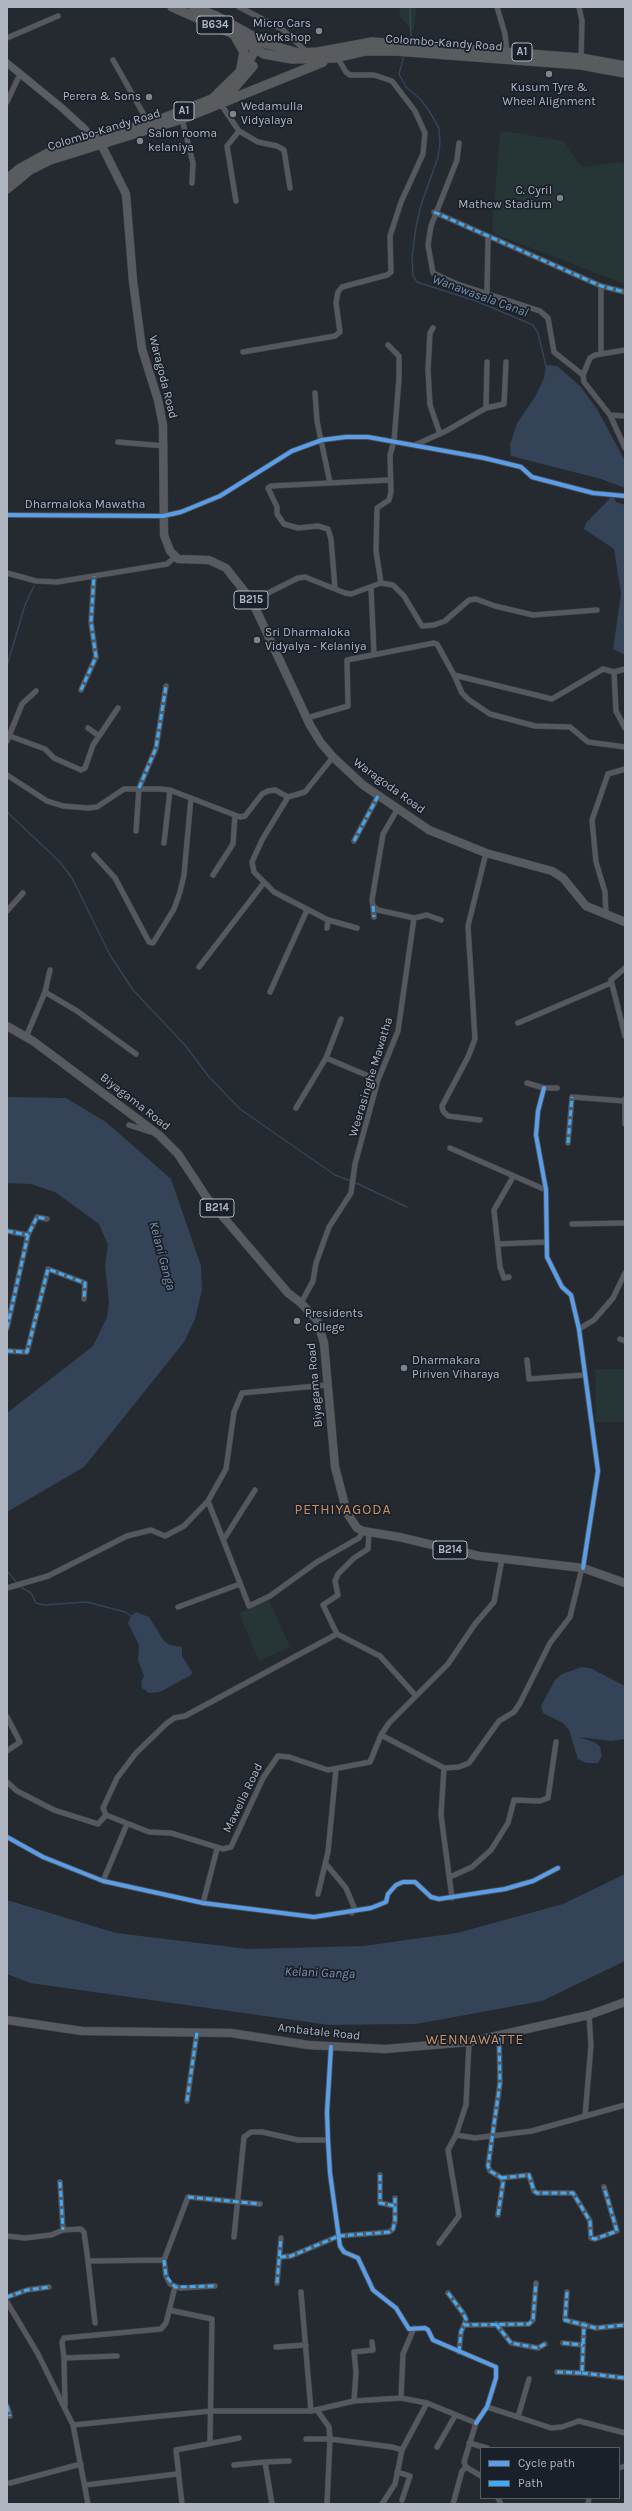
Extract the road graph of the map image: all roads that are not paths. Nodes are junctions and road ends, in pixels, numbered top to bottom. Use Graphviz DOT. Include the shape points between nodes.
graph roads {
  1 [pos="172,7"];
  2 [pos="193,7"];
  3 [pos="238,7"];
  4 [pos="253,7"];
  5 [pos="496,7"];
  6 [pos="579,7"];
  7 [pos="254,14"];
  8 [pos="58,16"];
  9 [pos="231,33"];
  10 [pos="7,38"];
  11 [pos="261,47"];
  12 [pos="397,47"];
  13 [pos="307,52"];
  14 [pos="508,55"];
  15 [pos="335,58"];
  16 [pos="113,60"];
  17 [pos="581,62"];
  18 [pos="7,63"];
  19 [pos="625,66"];
  20 [pos="239,73"];
  21 [pos="625,73"];
  22 [pos="20,74"];
  23 [pos="7,102"];
  24 [pos="221,102"];
  25 [pos="182,119"];
  26 [pos="148,122"];
  27 [pos="240,131"];
  28 [pos="92,139"];
  29 [pos="460,143"];
  30 [pos="101,144"];
  31 [pos="7,179"];
  32 [pos="192,183"];
  33 [pos="290,188"];
  34 [pos="7,189"];
  35 [pos="236,202"];
  36 [pos="434,212"];
  37 [pos="488,238"];
  38 [pos="601,286"];
  39 [pos="625,292"];
  40 [pos="487,293"];
  41 [pos="433,328"];
  42 [pos="388,344"];
  43 [pos="625,350"];
  44 [pos="243,352"];
  45 [pos="601,353"];
  46 [pos="487,362"];
  47 [pos="506,362"];
  48 [pos="583,375"];
  49 [pos="315,393"];
  50 [pos="486,408"];
  51 [pos="610,415"];
  52 [pos="625,416"];
  53 [pos="440,434"];
  54 [pos="322,440"];
  55 [pos="394,441"];
  56 [pos="118,442"];
  57 [pos="415,445"];
  58 [pos="165,446"];
  59 [pos="625,448"];
  60 [pos="389,480"];
  61 [pos="330,483"];
  62 [pos="625,496"];
  63 [pos="7,515"];
  64 [pos="163,516"];
  65 [pos="175,557"];
  66 [pos="7,573"];
  67 [pos="94,576"];
  68 [pos="381,584"];
  69 [pos="371,587"];
  70 [pos="335,588"];
  71 [pos="252,601"];
  72 [pos="597,610"];
  73 [pos="374,654"];
  74 [pos="625,669"];
  75 [pos="614,672"];
  76 [pos="454,675"];
  77 [pos="166,686"];
  78 [pos="81,690"];
  79 [pos="36,691"];
  80 [pos="118,708"];
  81 [pos="307,718"];
  82 [pos="88,728"];
  83 [pos="625,728"];
  84 [pos="8,735"];
  85 [pos="99,736"];
  86 [pos="7,741"];
  87 [pos="625,747"];
  88 [pos="333,757"];
  89 [pos="625,769"];
  90 [pos="7,775"];
  91 [pos="139,788"];
  92 [pos="170,790"];
  93 [pos="378,796"];
  94 [pos="288,797"];
  95 [pos="191,798"];
  96 [pos="397,810"];
  97 [pos="235,816"];
  98 [pos="136,831"];
  99 [pos="354,840"];
  100 [pos="164,843"];
  101 [pos="486,853"];
  102 [pos="94,855"];
  103 [pos="213,875"];
  104 [pos="263,884"];
  105 [pos="23,893"];
  106 [pos="373,906"];
  107 [pos="307,910"];
  108 [pos="7,911"];
  109 [pos="606,916"];
  110 [pos="374,918"];
  111 [pos="414,918"];
  112 [pos="328,920"];
  113 [pos="441,920"];
  114 [pos="625,922"];
  115 [pos="327,928"];
  116 [pos="357,928"];
  117 [pos="199,967"];
  118 [pos="625,968"];
  119 [pos="50,970"];
  120 [pos="611,983"];
  121 [pos="44,992"];
  122 [pos="270,992"];
  123 [pos="341,1019"];
  124 [pos="518,1023"];
  125 [pos="7,1026"];
  126 [pos="625,1036"];
  127 [pos="26,1037"];
  128 [pos="136,1054"];
  129 [pos="326,1058"];
  130 [pos="378,1080"];
  131 [pos="527,1083"];
  132 [pos="544,1088"];
  133 [pos="557,1088"];
  134 [pos="625,1100"];
  135 [pos="296,1108"];
  136 [pos="480,1120"];
  137 [pos="625,1124"];
  138 [pos="129,1125"];
  139 [pos="159,1134"];
  140 [pos="568,1143"];
  141 [pos="450,1148"];
  142 [pos="513,1177"];
  143 [pos="546,1190"];
  144 [pos="47,1219"];
  145 [pos="625,1223"];
  146 [pos="572,1224"];
  147 [pos="7,1231"];
  148 [pos="28,1235"];
  149 [pos="546,1242"];
  150 [pos="498,1244"];
  151 [pos="625,1273"];
  152 [pos="510,1277"];
  153 [pos="84,1300"];
  154 [pos="302,1303"];
  155 [pos="7,1328"];
  156 [pos="579,1329"];
  157 [pos="7,1351"];
  158 [pos="527,1360"];
  159 [pos="585,1374"];
  160 [pos="327,1385"];
  161 [pos="255,1490"];
  162 [pos="208,1501"];
  163 [pos="366,1532"];
  164 [pos="224,1539"];
  165 [pos="502,1560"];
  166 [pos="582,1568"];
  167 [pos="625,1583"];
  168 [pos="240,1584"];
  169 [pos="7,1588"];
  170 [pos="178,1608"];
  171 [pos="337,1634"];
  172 [pos="416,1696"];
  173 [pos="7,1717"];
  174 [pos="381,1735"];
  175 [pos="556,1742"];
  176 [pos="7,1751"];
  177 [pos="444,1768"];
  178 [pos="336,1769"];
  179 [pos="7,1782"];
  180 [pos="106,1815"];
  181 [pos="127,1824"];
  182 [pos="7,1837"];
  183 [pos="217,1849"];
  184 [pos="326,1864"];
  185 [pos="558,1868"];
  186 [pos="450,1877"];
  187 [pos="103,1881"];
  188 [pos="318,1894"];
  189 [pos="452,1898"];
  190 [pos="203,1903"];
  191 [pos="352,1913"];
  192 [pos="625,2002"];
  193 [pos="589,2014"];
  194 [pos="7,2020"];
  195 [pos="197,2032"];
  196 [pos="499,2036"];
  197 [pos="469,2042"];
  198 [pos="331,2047"];
  199 [pos="187,2101"];
  200 [pos="625,2105"];
  201 [pos="585,2116"];
  202 [pos="456,2135"];
  203 [pos="491,2136"];
  204 [pos="328,2140"];
  205 [pos="380,2175"];
  206 [pos="501,2178"];
  207 [pos="60,2182"];
  208 [pos="604,2187"];
  209 [pos="395,2198"];
  210 [pos="237,2202"];
  211 [pos="260,2204"];
  212 [pos="395,2206"];
  213 [pos="498,2215"];
  214 [pos="62,2230"];
  215 [pos="7,2236"];
  216 [pos="339,2236"];
  217 [pos="234,2237"];
  218 [pos="281,2238"];
  219 [pos="439,2243"];
  220 [pos="280,2257"];
  221 [pos="164,2260"];
  222 [pos="88,2261"];
  223 [pos="278,2283"];
  224 [pos="536,2283"];
  225 [pos="215,2286"];
  226 [pos="49,2287"];
  227 [pos="175,2287"];
  228 [pos="301,2292"];
  229 [pos="567,2292"];
  230 [pos="448,2293"];
  231 [pos="7,2297"];
  232 [pos="7,2302"];
  233 [pos="169,2310"];
  234 [pos="96,2323"];
  235 [pos="496,2324"];
  236 [pos="584,2324"];
  237 [pos="464,2325"];
  238 [pos="625,2325"];
  239 [pos="414,2328"];
  240 [pos="372,2342"];
  241 [pos="563,2343"];
  242 [pos="545,2344"];
  243 [pos="306,2345"];
  244 [pos="583,2345"];
  245 [pos="276,2347"];
  246 [pos="460,2352"];
  247 [pos="117,2356"];
  248 [pos="64,2358"];
  249 [pos="556,2372"];
  250 [pos="582,2373"];
  251 [pos="625,2378"];
  252 [pos="529,2379"];
  253 [pos="401,2398"];
  254 [pos="354,2401"];
  255 [pos="427,2404"];
  256 [pos="7,2406"];
  257 [pos="65,2406"];
  258 [pos="487,2407"];
  259 [pos="311,2410"];
  260 [pos="318,2410"];
  261 [pos="211,2412"];
  262 [pos="10,2416"];
  263 [pos="455,2416"];
  264 [pos="518,2417"];
  265 [pos="476,2424"];
  266 [pos="73,2425"];
  267 [pos="625,2433"];
  268 [pos="239,2438"];
  269 [pos="306,2439"];
  270 [pos="330,2439"];
  271 [pos="210,2443"];
  272 [pos="469,2443"];
  273 [pos="437,2447"];
  274 [pos="483,2447"];
  275 [pos="402,2450"];
  276 [pos="289,2461"];
  277 [pos="265,2462"];
  278 [pos="81,2464"];
  279 [pos="234,2466"];
  280 [pos="466,2467"];
  281 [pos="397,2472"];
  282 [pos="177,2474"];
  283 [pos="480,2475"];
  284 [pos="10,2483"];
  285 [pos="85,2485"];
  286 [pos="402,2500"];
  287 [pos="88,2504"];
  288 [pos="182,2504"];
  289 [pos="272,2504"];
  290 [pos="327,2504"];
  291 [pos="382,2504"];
  292 [pos="453,2504"];
  1 -- 9 [label="highway, B634"];
  2 -- 11 [label="highway, B634" via="216,16"];
  3 -- 7 [label="street"];
  4 -- 7 [label="street"];
  5 -- 14 [label="street" via="505,34"];
  6 -- 17 [label="street" via="582,21"];
  7 -- 13 [label="street" via="282,29"];
  8 -- 10 [label="street"];
  9 -- 11 [label="highway, B634"];
  9 -- 20 [label="highway" via="243,47 244,57"];
  11 -- 13 [label="highway, Colombo-Kandy Road / A1"];
  11 -- 15 [label="highway, Colombo-Kandy Road / A1" via="292,59"];
  11 -- 20 [label="highway, Colombo-Kandy Road / A1"];
  11 -- 24 [label="highway, Colombo-Kandy Road / A1"];
  12 -- 13 [label="highway, Colombo-Kandy Road / A1" via="363,43"];
  12 -- 14 [label="highway, Colombo-Kandy Road / A1"];
  12 -- 15 [label="highway, Colombo-Kandy Road / A1"];
  14 -- 17 [label="highway, Colombo-Kandy Road / A1"];
  15 -- 24 [label="highway"];
  15 -- 44 [label="street" via="350,75 381,76 392,81 415,111 425,133 423,154 401,202 390,236 391,272 342,287 336,303 340,332 335,336"];
  16 -- 26 [label="street"];
  17 -- 19 [label="highway, Colombo-Kandy Road / A1"];
  17 -- 21 [label="highway, Colombo-Kandy Road / A1"];
  18 -- 22 [label="street"];
  20 -- 26 [label="highway, Colombo-Kandy Road / A1" via="212,98"];
  22 -- 23 [label="street"];
  22 -- 28 [label="street" via="62,108"];
  24 -- 25 [label="highway, Colombo-Kandy Road / A1"];
  24 -- 27 [label="street"];
  25 -- 30 [label="highway, Colombo-Kandy Road / A1"];
  25 -- 32 [label="street" via="193,163"];
  26 -- 28 [label="highway, Colombo-Kandy Road / A1"];
  27 -- 33 [label="street" via="258,142 284,150"];
  27 -- 35 [label="street" via="227,146"];
  28 -- 30 [label="highway"];
  28 -- 31 [label="highway, Colombo-Kandy Road / A1" via="36,159"];
  29 -- 36 [label="street" via="457,160"];
  30 -- 34 [label="highway, Colombo-Kandy Road / A1" via="43,163 25,173"];
  30 -- 58 [label="main road, Waragoda Road" via="126,194 142,349 158,400"];
  36 -- 37 [label="street"];
  36 -- 40 [label="street" via="428,245 433,273 456,284"];
  37 -- 38 [label="street"];
  37 -- 40 [label="street"];
  38 -- 39 [label="street"];
  38 -- 45 [label="street"];
  40 -- 48 [label="street" via="540,311 548,318 554,352"];
  41 -- 53 [label="street" via="430,333 428,364 430,405"];
  42 -- 55 [label="street" via="399,356"];
  43 -- 45 [label="street"];
  45 -- 48 [label="street" via="590,358"];
  46 -- 50 [label="street"];
  47 -- 50 [label="street" via="504,404"];
  48 -- 51 [label="street" via="584,382"];
  49 -- 54 [label="street" via="317,421"];
  50 -- 53 [label="street"];
  51 -- 52 [label="street"];
  51 -- 59 [label="street"];
  53 -- 57 [label="street"];
  54 -- 55 [label="street, Dharmaloka Mawatha" via="368,437"];
  54 -- 61 [label="street"];
  54 -- 64 [label="street, Dharmaloka Mawatha" via="292,451 220,496 181,512"];
  55 -- 57 [label="street, Dharmaloka Mawatha"];
  55 -- 60 [label="street" via="390,455"];
  56 -- 58 [label="street"];
  57 -- 62 [label="street, Dharmaloka Mawatha" via="521,467 532,477 594,493"];
  58 -- 64 [label="main road, Waragoda Road"];
  60 -- 61 [label="street"];
  60 -- 68 [label="street" via="389,500 377,508 376,551"];
  61 -- 70 [label="street" via="268,488 272,500 278,507 277,514 284,524 298,528 318,526 328,529"];
  63 -- 64 [label="street, Dharmaloka Mawatha"];
  64 -- 65 [label="main road, Waragoda Road" via="166,541"];
  65 -- 67 [label="street" via="167,564"];
  65 -- 71 [label="main road, Waragoda Road / B215" via="209,560 221,564"];
  66 -- 67 [label="street" via="36,582 58,582"];
  67 -- 78 [label="street" via="91,622 96,657"];
  68 -- 69 [label="street"];
  68 -- 72 [label="street" via="393,585 399,591 422,626 445,621 469,600 476,599 533,614"];
  69 -- 70 [label="street" via="351,594"];
  69 -- 73 [label="street"];
  70 -- 71 [label="street" via="305,577 298,578"];
  71 -- 81 [label="main road, Waragoda Road / B215"];
  73 -- 76 [label="street" via="438,644"];
  73 -- 81 [label="street" via="347,660 348,706"];
  74 -- 75 [label="street"];
  75 -- 76 [label="street" via="603,669 552,698"];
  75 -- 83 [label="street" via="616,711"];
  76 -- 87 [label="street" via="462,693 490,714 535,726 570,727 588,742"];
  77 -- 91 [label="street" via="156,748"];
  79 -- 84 [label="street" via="22,704"];
  80 -- 85 [label="street"];
  81 -- 88 [label="main road, Waragoda Road / B215" via="321,743"];
  82 -- 85 [label="street"];
  84 -- 85 [label="street" via="45,749 54,758 81,770 85,768 93,744"];
  84 -- 86 [label="street"];
  88 -- 93 [label="main road, Waragoda Road / B215"];
  88 -- 94 [label="street" via="305,792"];
  89 -- 109 [label="street" via="608,774 592,820 596,862 605,892"];
  90 -- 91 [label="street" via="47,802 74,808 97,806 124,789"];
  91 -- 92 [label="street"];
  91 -- 98 [label="street"];
  92 -- 95 [label="street"];
  92 -- 100 [label="street"];
  93 -- 96 [label="main road, Waragoda Road / B215"];
  93 -- 99 [label="street"];
  94 -- 97 [label="street" via="275,790 268,791 262,794 245,816"];
  94 -- 104 [label="street" via="252,862 254,872"];
  95 -- 97 [label="street"];
  95 -- 102 [label="street" via="180,892 174,909 153,944 149,942 115,878"];
  96 -- 101 [label="main road, Waragoda Road / B215" via="429,830"];
  96 -- 106 [label="street" via="383,834"];
  97 -- 103 [label="street" via="233,844"];
  101 -- 109 [label="main road, Waragoda Road / B215" via="552,871 563,878 586,906"];
  101 -- 136 [label="street" via="468,926 475,1039 442,1106 448,1116"];
  104 -- 107 [label="street"];
  104 -- 117 [label="street"];
  105 -- 108 [label="street"];
  106 -- 110 [label="street"];
  106 -- 111 [label="street" via="378,910"];
  107 -- 112 [label="street"];
  107 -- 122 [label="street"];
  109 -- 114 [label="main road, Waragoda Road / B215"];
  111 -- 113 [label="street" via="427,915"];
  111 -- 130 [label="street, Weerasinghe Mawatha" via="398,1031"];
  112 -- 115 [label="street"];
  112 -- 116 [label="street"];
  118 -- 120 [label="street" via="612,977"];
  119 -- 121 [label="street"];
  120 -- 124 [label="street"];
  120 -- 126 [label="street"];
  121 -- 127 [label="street"];
  121 -- 128 [label="street" via="77,1011"];
  123 -- 129 [label="street"];
  125 -- 127 [label="main road, Biyagama Road / B214"];
  127 -- 139 [label="main road, Biyagama Road / B214"];
  129 -- 130 [label="street"];
  129 -- 135 [label="street"];
  130 -- 154 [label="street, Weerasinghe Mawatha" via="355,1164 351,1193 329,1227 316,1263 313,1281"];
  131 -- 132 [label="street"];
  132 -- 133 [label="street"];
  132 -- 143 [label="street" via="538,1111 536,1135"];
  134 -- 137 [label="street"];
  134 -- 140 [label="street" via="572,1097"];
  138 -- 139 [label="street"];
  139 -- 154 [label="main road, Biyagama Road / B214" via="178,1154 207,1198 288,1292"];
  141 -- 142 [label="street"];
  142 -- 143 [label="street"];
  142 -- 150 [label="street" via="495,1206"];
  143 -- 149 [label="street"];
  144 -- 148 [label="street" via="38,1218"];
  145 -- 146 [label="street"];
  147 -- 148 [label="street"];
  148 -- 155 [label="street"];
  149 -- 150 [label="street"];
  149 -- 156 [label="street" via="550,1264 562,1287 571,1295"];
  150 -- 152 [label="street" via="504,1278"];
  151 -- 156 [label="street" via="613,1298 594,1320"];
  153 -- 157 [label="street" via="85,1283 48,1269 27,1352"];
  154 -- 160 [label="main road, Biyagama Road / B214" via="321,1329"];
  156 -- 159 [label="street"];
  158 -- 159 [label="street" via="529,1379"];
  159 -- 166 [label="street" via="598,1471"];
  160 -- 162 [label="street" via="242,1393 234,1412 226,1469"];
  160 -- 163 [label="main road, Biyagama Road / B214" via="335,1467 342,1498 347,1513"];
  161 -- 164 [label="street"];
  162 -- 164 [label="street"];
  162 -- 169 [label="street" via="184,1526 165,1536 151,1530 142,1531 68,1564 48,1576"];
  163 -- 165 [label="main road, B214"];
  163 -- 168 [label="street" via="316,1562 270,1596 249,1606"];
  163 -- 171 [label="street" via="368,1549 354,1558 338,1574 335,1581 338,1595 323,1605"];
  164 -- 168 [label="street"];
  165 -- 166 [label="main road, B214"];
  165 -- 172 [label="street, Mawella Road" via="494,1602 475,1624 448,1664"];
  166 -- 167 [label="main road, B214"];
  166 -- 177 [label="street" via="570,1617 550,1643 514,1712 499,1721 469,1763 460,1767"];
  168 -- 170 [label="street"];
  171 -- 172 [label="street" via="380,1656"];
  171 -- 180 [label="street" via="186,1716 174,1718 166,1724 136,1753 117,1778 103,1808"];
  172 -- 174 [label="street, Mawella Road" via="398,1713"];
  173 -- 176 [label="street" via="20,1742"];
  174 -- 177 [label="street"];
  174 -- 178 [label="street, Mawella Road" via="370,1762"];
  175 -- 186 [label="street" via="548,1798 540,1801 514,1800 508,1823 491,1850 472,1867"];
  177 -- 186 [label="street" via="441,1815"];
  178 -- 183 [label="street, Mawella Road" via="317,1768 289,1757 278,1756 263,1778 231,1847"];
  178 -- 184 [label="street"];
  179 -- 180 [label="street" via="17,1791 54,1810 98,1824"];
  180 -- 181 [label="street"];
  181 -- 183 [label="street" via="149,1832 171,1833"];
  181 -- 187 [label="street"];
  182 -- 187 [label="street" via="43,1857"];
  183 -- 190 [label="street"];
  184 -- 188 [label="street"];
  184 -- 191 [label="street" via="346,1888 354,1908"];
  185 -- 189 [label="street" via="533,1881 512,1887"];
  186 -- 189 [label="street"];
  187 -- 190 [label="street"];
  189 -- 191 [label="street" via="439,1900 431,1897 415,1882 403,1882 396,1885 388,1894 386,1902"];
  190 -- 191 [label="street" via="314,1917"];
  192 -- 193 [label="main road, Ambatale Road"];
  193 -- 196 [label="main road, Ambatale Road"];
  193 -- 201 [label="street" via="591,2046"];
  194 -- 195 [label="main road, Ambatale Road" via="82,2031"];
  195 -- 198 [label="main road, Ambatale Road" via="231,2033"];
  195 -- 199 [label="street"];
  196 -- 197 [label="main road, Ambatale Road"];
  196 -- 203 [label="street" via="500,2083"];
  197 -- 198 [label="main road, Ambatale Road" via="385,2049"];
  197 -- 202 [label="street" via="466,2104"];
  198 -- 204 [label="street"];
  200 -- 201 [label="street"];
  201 -- 203 [label="street" via="532,2131"];
  202 -- 203 [label="street" via="475,2138"];
  202 -- 219 [label="street" via="448,2150 458,2216"];
  203 -- 206 [label="street" via="488,2166"];
  204 -- 210 [label="street" via="298,2140 262,2132 251,2132 244,2136"];
  204 -- 216 [label="street"];
  205 -- 212 [label="street" via="380,2203"];
  206 -- 208 [label="street" via="530,2175 534,2191 537,2193 573,2193 590,2221 591,2238 595,2239 617,2231"];
  206 -- 213 [label="street" via="504,2183"];
  207 -- 214 [label="street"];
  209 -- 212 [label="street"];
  210 -- 211 [label="street"];
  210 -- 217 [label="street"];
  210 -- 221 [label="street" via="188,2197"];
  212 -- 216 [label="street" via="393,2229 388,2232"];
  214 -- 215 [label="street" via="51,2235 25,2238"];
  214 -- 222 [label="street" via="81,2229 84,2232"];
  216 -- 220 [label="street" via="291,2256"];
  216 -- 239 [label="street" via="344,2252 358,2258 373,2290 396,2308 409,2329"];
  218 -- 220 [label="street"];
  220 -- 223 [label="street"];
  221 -- 222 [label="street"];
  221 -- 227 [label="street" via="166,2276"];
  222 -- 234 [label="street"];
  224 -- 235 [label="street" via="533,2320 530,2324"];
  225 -- 227 [label="street"];
  226 -- 231 [label="street" via="27,2290"];
  227 -- 233 [label="street"];
  228 -- 243 [label="street"];
  229 -- 236 [label="street" via="565,2320"];
  230 -- 237 [label="street" via="463,2313 466,2319"];
  232 -- 257 [label="street"];
  233 -- 248 [label="street" via="161,2329 64,2338"];
  233 -- 261 [label="street" via="208,2316 212,2319"];
  235 -- 237 [label="street"];
  235 -- 242 [label="street" via="511,2343 538,2348"];
  236 -- 238 [label="street" via="596,2328"];
  236 -- 244 [label="street"];
  237 -- 246 [label="street"];
  239 -- 246 [label="street" via="425,2328 434,2340"];
  239 -- 253 [label="street" via="403,2354"];
  240 -- 254 [label="street" via="373,2350 354,2352"];
  241 -- 244 [label="street"];
  243 -- 245 [label="street"];
  243 -- 259 [label="street"];
  244 -- 250 [label="street"];
  246 -- 258 [label="street" via="496,2367 496,2378"];
  247 -- 248 [label="street"];
  248 -- 257 [label="street"];
  249 -- 250 [label="street"];
  250 -- 251 [label="street"];
  252 -- 264 [label="street"];
  253 -- 254 [label="street"];
  253 -- 255 [label="street"];
  254 -- 260 [label="street"];
  255 -- 263 [label="street"];
  255 -- 275 [label="street"];
  256 -- 262 [label="street"];
  257 -- 266 [label="street"];
  258 -- 264 [label="street"];
  258 -- 265 [label="street"];
  259 -- 260 [label="street"];
  259 -- 261 [label="street"];
  260 -- 270 [label="street" via="328,2427"];
  261 -- 266 [label="street"];
  261 -- 271 [label="street"];
  263 -- 265 [label="street"];
  263 -- 273 [label="street"];
  264 -- 267 [label="street" via="551,2428 579,2421"];
  265 -- 272 [label="street"];
  266 -- 278 [label="street"];
  268 -- 271 [label="street"];
  269 -- 270 [label="street"];
  270 -- 275 [label="street" via="392,2446"];
  270 -- 290 [label="street"];
  271 -- 282 [label="street" via="176,2450"];
  272 -- 274 [label="street"];
  272 -- 280 [label="street" via="464,2462"];
  275 -- 281 [label="street"];
  276 -- 277 [label="street"];
  277 -- 279 [label="street"];
  277 -- 289 [label="street"];
  278 -- 284 [label="street"];
  278 -- 285 [label="street"];
  280 -- 283 [label="street"];
  280 -- 292 [label="street" via="462,2471"];
  281 -- 286 [label="street" via="410,2476"];
  281 -- 291 [label="street" via="395,2484"];
  282 -- 285 [label="street"];
  282 -- 288 [label="street"];
  285 -- 287 [label="street"];
}
